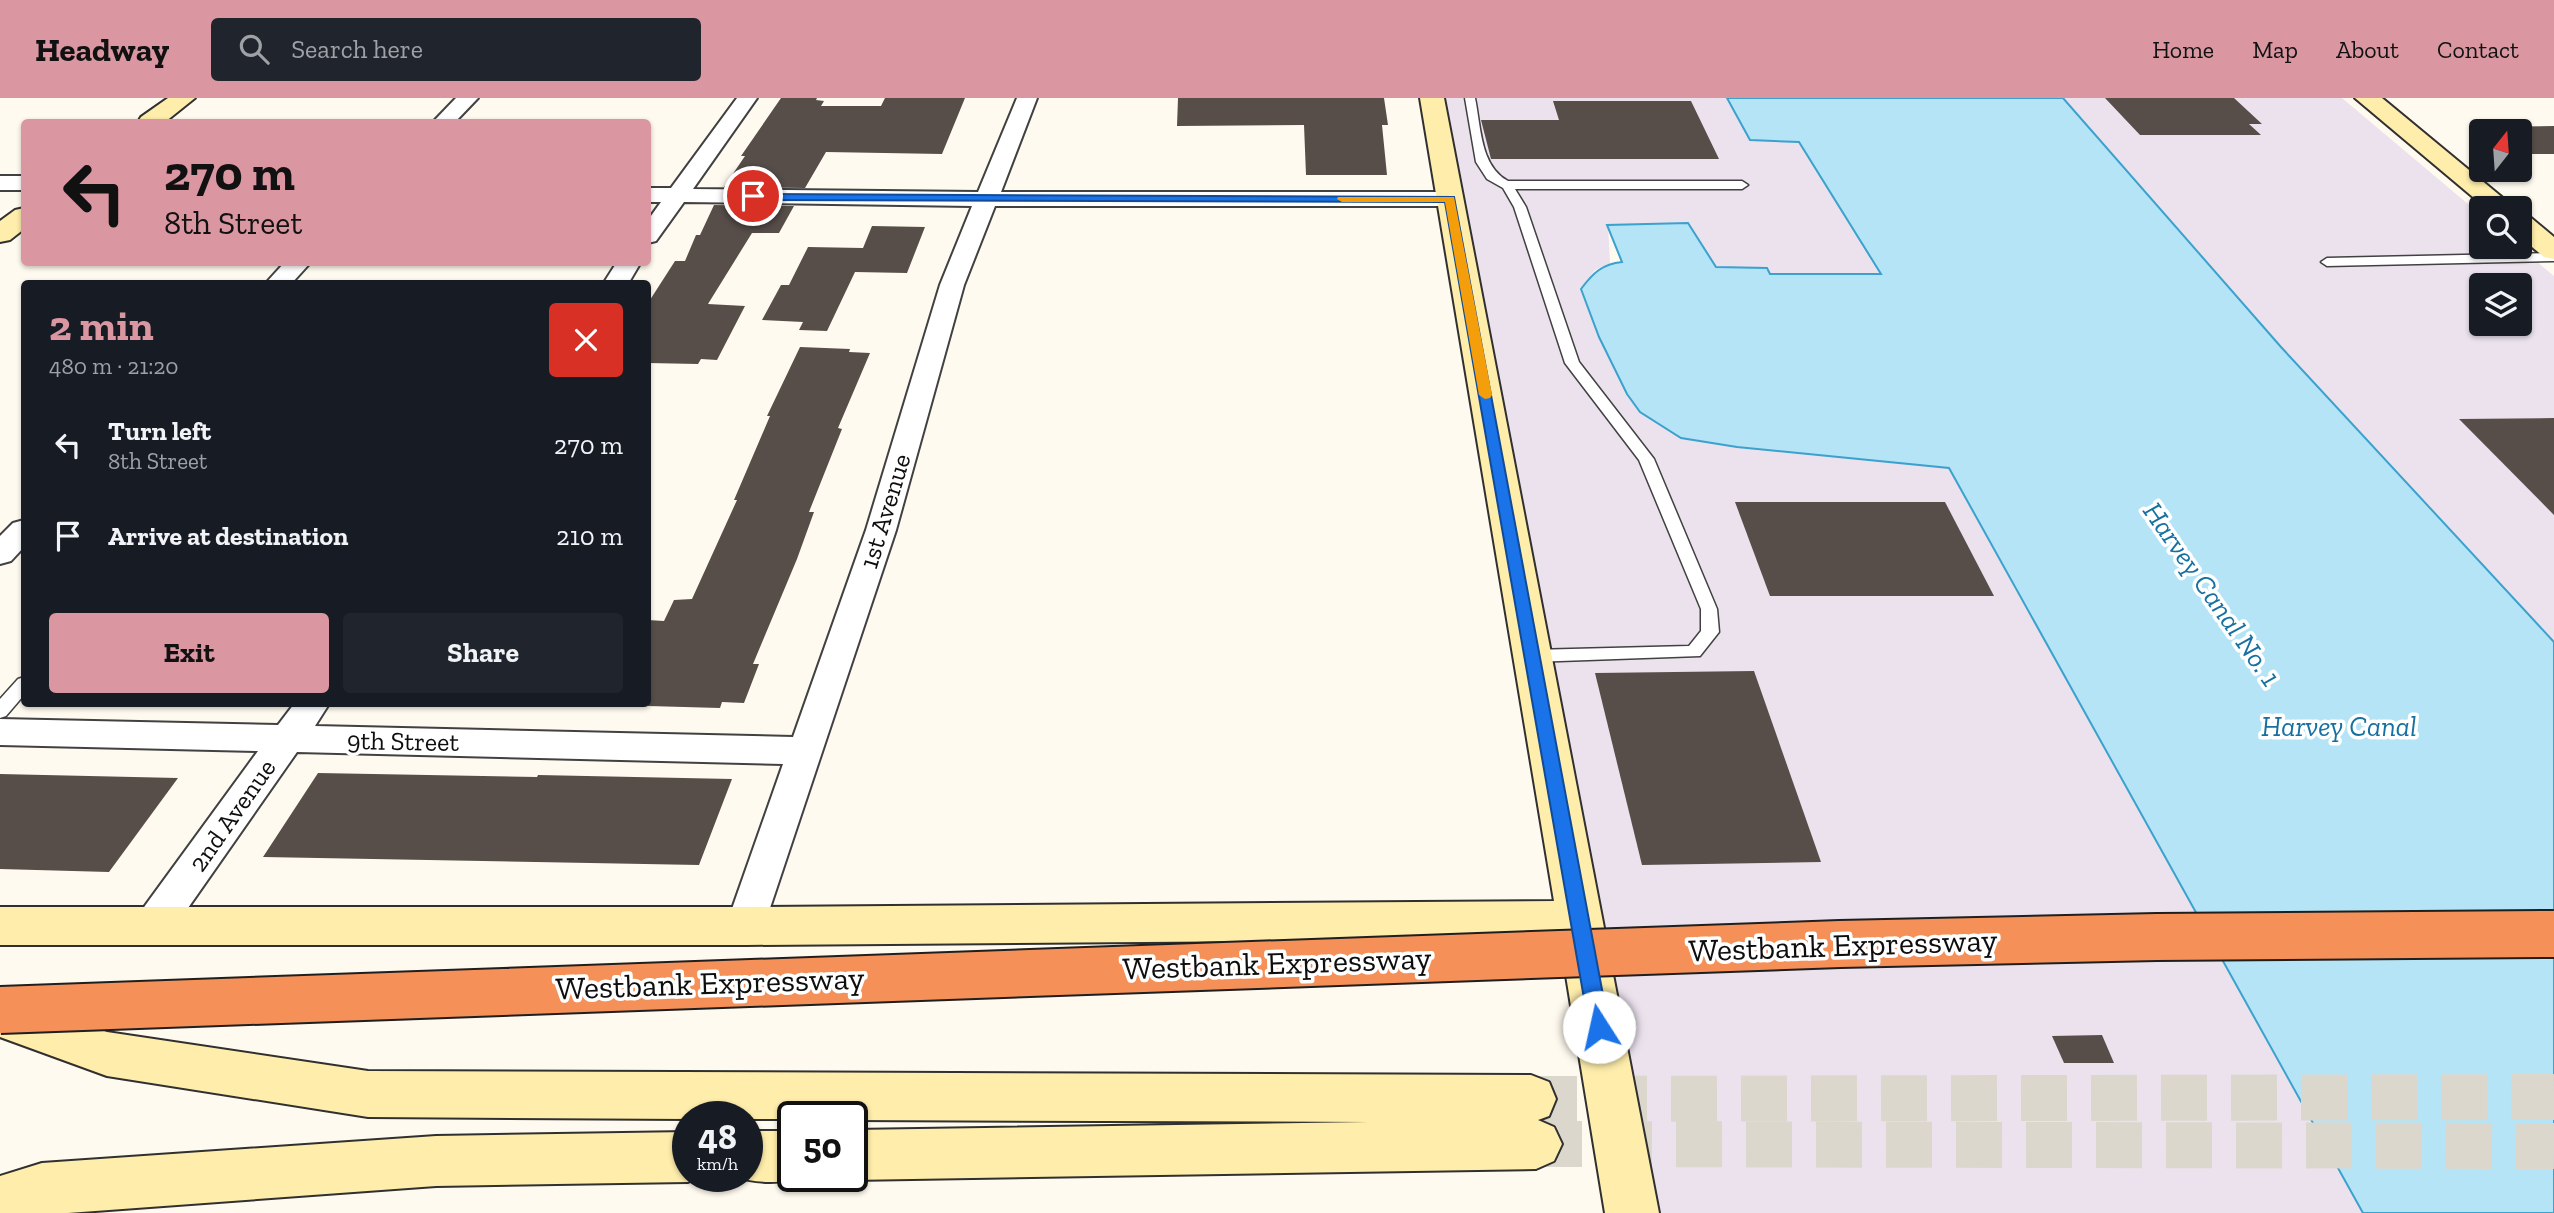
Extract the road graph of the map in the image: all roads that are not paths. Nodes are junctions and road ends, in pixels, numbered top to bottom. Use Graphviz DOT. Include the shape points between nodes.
graph roads {
  1 [pos="183,98"];
  2 [pos="468,98"];
  3 [pos="747,98"];
  4 [pos="1027,98"];
  5 [pos="1432,98"];
  6 [pos="1470,98"];
  7 [pos="2367,98"];
  8 [pos="154,119"];
  9 [pos="446,119"];
  10 [pos="0,183"];
  11 [pos="21,183"];
  12 [pos="1505,185"];
  13 [pos="1742,185"];
  14 [pos="651,195"];
  15 [pos="675,195"];
  16 [pos="2487,196"];
  17 [pos="985,199"];
  18 [pos="1450,199"];
  19 [pos="21,218"];
  20 [pos="651,231"];
  21 [pos="2532,233"];
  22 [pos="0,234"];
  23 [pos="2554,250"];
  24 [pos="2554,257"];
  25 [pos="2327,262"];
  26 [pos="295,266"];
  27 [pos="281,280"];
  28 [pos="21,533"];
  29 [pos="0,554"];
  30 [pos="1532,656"];
  31 [pos="21,687"];
  32 [pos="310,707"];
  33 [pos="0,711"];
  34 [pos="0,732"];
  35 [pos="286,739"];
  36 [pos="806,751"];
  37 [pos="1579,920"];
  38 [pos="0,926"];
  39 [pos="153,926"];
  40 [pos="746,926"];
  41 [pos="2554,934"];
  42 [pos="0,1010"];
  43 [pos="0,1015"];
  44 [pos="777,1103"];
  45 [pos="868,1106"];
  46 [pos="868,1154"];
  47 [pos="672,1157"];
  48 [pos="0,1202"];
  49 [pos="1632,1213"];
  1 -- 8 [label="main road"];
  2 -- 9 [label="street"];
  3 -- 15 [label="street"];
  4 -- 17 [label="street, 1st Avenue"];
  5 -- 18 [label="main road"];
  6 -- 12 [label="lane" via="1482,162 1490,177"];
  7 -- 16 [label="main road"];
  10 -- 11 [label="street"];
  12 -- 13 [label="lane"];
  12 -- 30 [label="lane" via="1520,207 1572,363 1646,459 1709,609 1710,632 1694,652"];
  14 -- 15 [label="street"];
  15 -- 17 [label="street"];
  15 -- 20 [label="street"];
  17 -- 18 [label="street"];
  17 -- 36 [label="street, 1st Avenue" via="952,285 881,530"];
  18 -- 30 [label="main road"];
  19 -- 22 [label="main road"];
  21 -- 23 [label="main road"];
  24 -- 25 [label="lane"];
  26 -- 27 [label="street"];
  28 -- 29 [label="street"];
  30 -- 37 [label="main road"];
  31 -- 33 [label="lane"];
  32 -- 35 [label="street, 2nd Avenue"];
  34 -- 35 [label="street, 9th Street"];
  35 -- 36 [label="street, 9th Street"];
  35 -- 39 [label="street, 2nd Avenue"];
  36 -- 40 [label="street, 1st Avenue"];
  37 -- 40 [label="main road, Westbank Expressway"];
  37 -- 49 [label="main road"];
  38 -- 39 [label="main road, Westbank Expressway"];
  39 -- 40 [label="main road, Westbank Expressway"];
  41 -- 42 [label="highway, Westbank Expressway, bridge" via="1826,944"];
  43 -- 44 [label="main road" via="107,1054 368,1094"];
  45 -- 46 [label="main road" via="1534,1121"];
  47 -- 48 [label="main road" via="422,1162 42,1189"];
}
